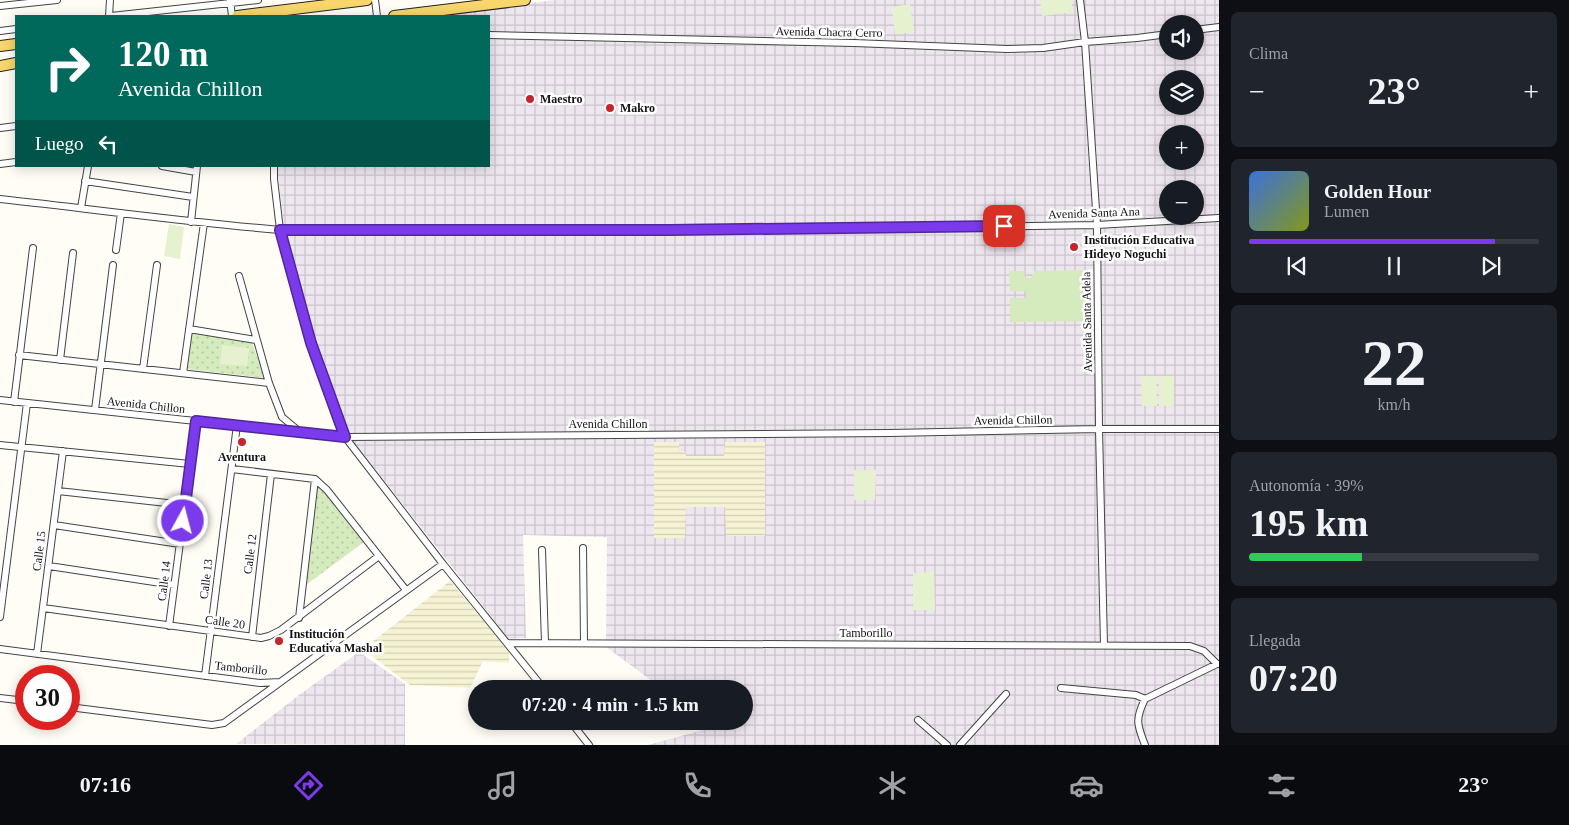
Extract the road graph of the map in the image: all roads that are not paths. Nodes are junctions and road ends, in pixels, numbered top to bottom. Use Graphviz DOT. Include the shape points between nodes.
graph roads {
  1 [pos="57,0"];
  2 [pos="110,0"];
  3 [pos="258,0"];
  4 [pos="367,0"];
  5 [pos="375,0"];
  6 [pos="521,0"];
  7 [pos="525,0"];
  8 [pos="1080,0"];
  9 [pos="230,2"];
  10 [pos="0,6"];
  11 [pos="304,12"];
  12 [pos="110,15"];
  13 [pos="119,15"];
  14 [pos="232,15"];
  15 [pos="254,15"];
  16 [pos="377,15"];
  17 [pos="413,15"];
  18 [pos="1219,27"];
  19 [pos="15,28"];
  20 [pos="1204,29"];
  21 [pos="0,31"];
  22 [pos="490,35"];
  23 [pos="1159,35"];
  24 [pos="1085,42"];
  25 [pos="15,44"];
  26 [pos="0,46"];
  27 [pos="15,63"];
  28 [pos="0,66"];
  29 [pos="15,126"];
  30 [pos="0,128"];
  31 [pos="15,162"];
  32 [pos="0,164"];
  33 [pos="88,167"];
  34 [pos="173,167"];
  35 [pos="274,167"];
  36 [pos="196,169"];
  37 [pos="85,181"];
  38 [pos="193,197"];
  39 [pos="0,199"];
  40 [pos="81,208"];
  41 [pos="121,213"];
  42 [pos="1219,218"];
  43 [pos="190,222"];
  44 [pos="204,223"];
  45 [pos="1097,225"];
  46 [pos="280,230"];
  47 [pos="33,248"];
  48 [pos="116,250"];
  49 [pos="73,253"];
  50 [pos="114,265"];
  51 [pos="157,265"];
  52 [pos="239,276"];
  53 [pos="189,329"];
  54 [pos="256,340"];
  55 [pos="20,355"];
  56 [pos="60,360"];
  57 [pos="102,364"];
  58 [pos="144,369"];
  59 [pos="182,373"];
  60 [pos="269,383"];
  61 [pos="0,400"];
  62 [pos="14,402"];
  63 [pos="28,403"];
  64 [pos="95,410"];
  65 [pos="196,421"];
  66 [pos="237,426"];
  67 [pos="1099,429"];
  68 [pos="1219,429"];
  69 [pos="301,432"];
  70 [pos="345,437"];
  71 [pos="0,444"];
  72 [pos="22,447"];
  73 [pos="64,451"];
  74 [pos="190,464"];
  75 [pos="232,469"];
  76 [pos="271,474"];
  77 [pos="314,478"];
  78 [pos="58,490"];
  79 [pos="185,505"];
  80 [pos="54,525"];
  81 [pos="180,544"];
  82 [pos="583,548"];
  83 [pos="542,550"];
  84 [pos="379,556"];
  85 [pos="443,564"];
  86 [pos="49,566"];
  87 [pos="174,585"];
  88 [pos="406,590"];
  89 [pos="1,604"];
  90 [pos="43,608"];
  91 [pos="0,617"];
  92 [pos="299,618"];
  93 [pos="169,626"];
  94 [pos="211,632"];
  95 [pos="252,637"];
  96 [pos="508,643"];
  97 [pos="545,643"];
  98 [pos="584,643"];
  99 [pos="1104,645"];
  100 [pos="0,649"];
  101 [pos="37,654"];
  102 [pos="1218,664"];
  103 [pos="205,676"];
  104 [pos="537,680"];
  105 [pos="280,682"];
  106 [pos="1061,688"];
  107 [pos="1006,694"];
  108 [pos="0,698"];
  109 [pos="1145,699"];
  110 [pos="15,700"];
  111 [pos="80,708"];
  112 [pos="918,720"];
  113 [pos="577,730"];
  114 [pos="589,745"];
  115 [pos="948,745"];
  116 [pos="960,745"];
  117 [pos="1145,745"];
  1 -- 10 [label="street"];
  2 -- 12 [label="street"];
  3 -- 9 [label="street"];
  4 -- 11 [label="main road"];
  5 -- 16 [label="street"];
  6 -- 7 [label="main road"];
  6 -- 17 [label="main road"];
  8 -- 24 [label="street, Avenida Santa Adela"];
  9 -- 13 [label="street"];
  9 -- 14 [label="street"];
  11 -- 15 [label="main road"];
  18 -- 20 [label="street"];
  19 -- 21 [label="street"];
  22 -- 24 [label="street, Avenida Chacra Cerro" via="1007,48 1043,48"];
  23 -- 24 [label="street, Avenida Chacra Cerro"];
  24 -- 45 [label="street, Avenida Santa Adela"];
  25 -- 26 [label="main road"];
  27 -- 28 [label="main road"];
  29 -- 30 [label="street"];
  31 -- 32 [label="street"];
  33 -- 37 [label="street"];
  34 -- 36 [label="street"];
  35 -- 46 [label="street"];
  36 -- 38 [label="street"];
  37 -- 38 [label="street"];
  37 -- 40 [label="street"];
  38 -- 43 [label="street"];
  39 -- 40 [label="street, Avenida Santa Ana"];
  40 -- 41 [label="street, Avenida Santa Ana"];
  41 -- 43 [label="street, Avenida Santa Ana"];
  41 -- 48 [label="street"];
  42 -- 45 [label="street, Avenida Santa Ana"];
  43 -- 44 [label="street, Avenida Santa Ana"];
  44 -- 46 [label="street, Avenida Santa Ana"];
  44 -- 53 [label="street"];
  45 -- 46 [label="street, Avenida Santa Ana"];
  45 -- 67 [label="street, Avenida Santa Adela"];
  46 -- 70 [label="street" via="311,343"];
  47 -- 55 [label="street"];
  49 -- 56 [label="street"];
  50 -- 57 [label="street"];
  51 -- 58 [label="street"];
  52 -- 54 [label="street"];
  53 -- 54 [label="street"];
  53 -- 59 [label="street"];
  54 -- 60 [label="street"];
  55 -- 56 [label="street"];
  55 -- 62 [label="street"];
  56 -- 57 [label="street"];
  57 -- 58 [label="street"];
  57 -- 64 [label="street"];
  58 -- 59 [label="street"];
  59 -- 60 [label="street"];
  60 -- 69 [label="street" via="282,417"];
  61 -- 62 [label="street, Avenida Chillon"];
  62 -- 63 [label="street, Avenida Chillon"];
  63 -- 64 [label="street, Avenida Chillon"];
  63 -- 72 [label="street"];
  64 -- 65 [label="street, Avenida Chillon"];
  65 -- 66 [label="street, Avenida Chillon"];
  65 -- 74 [label="street, Calle 14"];
  66 -- 69 [label="street, Avenida Chillon"];
  66 -- 75 [label="street, Calle 13"];
  67 -- 68 [label="street, Avenida Chillon"];
  67 -- 70 [label="street, Avenida Chillon" via="890,434"];
  67 -- 99 [label="street, Avenida Santa Adela"];
  69 -- 70 [label="street, Avenida Chillon"];
  70 -- 85 [label="street"];
  71 -- 72 [label="street"];
  72 -- 73 [label="street"];
  72 -- 89 [label="street"];
  73 -- 74 [label="street"];
  73 -- 78 [label="street, Calle 15"];
  74 -- 79 [label="street, Calle 14"];
  75 -- 76 [label="street"];
  75 -- 94 [label="street, Calle 13"];
  76 -- 77 [label="street"];
  76 -- 95 [label="street, Calle 12"];
  77 -- 84 [label="street"];
  77 -- 92 [label="street"];
  78 -- 79 [label="street"];
  78 -- 80 [label="street, Calle 15"];
  79 -- 81 [label="street, Calle 14"];
  80 -- 81 [label="street"];
  80 -- 86 [label="street, Calle 15"];
  81 -- 87 [label="street, Calle 14"];
  82 -- 98 [label="street"];
  83 -- 97 [label="street"];
  84 -- 88 [label="street"];
  84 -- 92 [label="street, Calle 20"];
  85 -- 88 [label="street, Tamborillo"];
  85 -- 96 [label="street"];
  86 -- 87 [label="street"];
  86 -- 90 [label="street, Calle 15"];
  87 -- 93 [label="street, Calle 14"];
  88 -- 105 [label="street, Tamborillo"];
  89 -- 91 [label="street"];
  90 -- 93 [label="street, Calle 20"];
  90 -- 101 [label="street, Calle 15"];
  92 -- 95 [label="street, Calle 20" via="270,636"];
  93 -- 94 [label="street, Calle 20"];
  94 -- 95 [label="street, Calle 20"];
  94 -- 103 [label="street, Calle 13"];
  96 -- 97 [label="street, Tamborillo"];
  96 -- 104 [label="street"];
  97 -- 98 [label="street, Tamborillo"];
  98 -- 99 [label="street, Tamborillo"];
  99 -- 102 [label="street, Tamborillo" via="1190,646 1204,651"];
  100 -- 101 [label="street, Tamborillo"];
  101 -- 103 [label="street, Tamborillo"];
  102 -- 109 [label="street"];
  103 -- 105 [label="street, Tamborillo" via="260,683"];
  105 -- 111 [label="street" via="224,723 212,726"];
  106 -- 109 [label="street" via="1136,695"];
  107 -- 116 [label="street"];
  108 -- 110 [label="street"];
  109 -- 117 [label="street" via="1138,724"];
  112 -- 115 [label="street"];
  113 -- 114 [label="street"];
}
